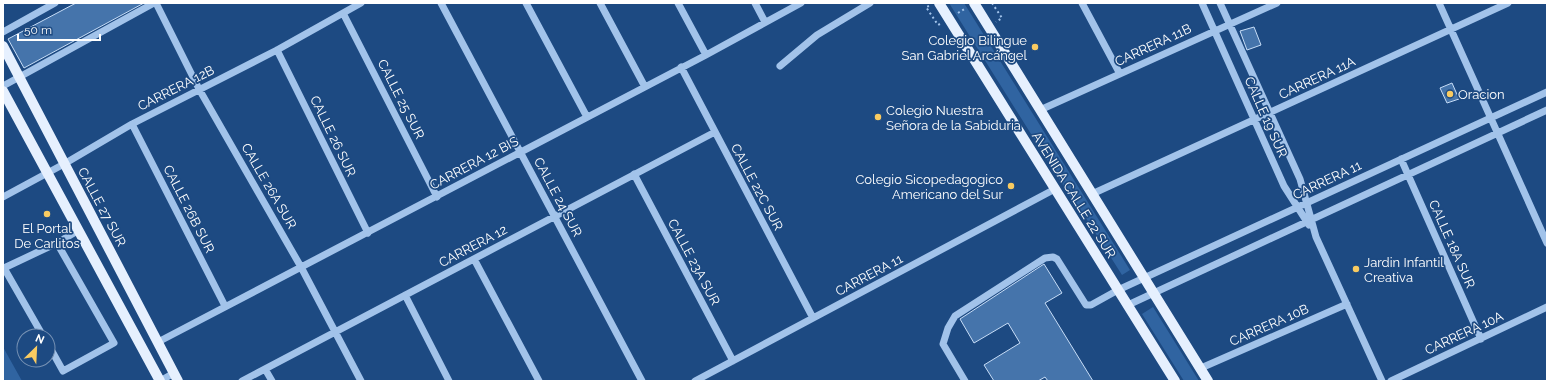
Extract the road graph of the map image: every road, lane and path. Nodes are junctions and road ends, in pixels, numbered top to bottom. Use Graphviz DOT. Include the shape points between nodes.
graph roads {
  1 [pos="55,3"];
  2 [pos="155,3"];
  3 [pos="361,3"];
  4 [pos="441,3"];
  5 [pos="526,3"];
  6 [pos="600,3"];
  7 [pos="678,3"];
  8 [pos="755,3"];
  9 [pos="801,3"];
  10 [pos="870,3"];
  11 [pos="939,3"];
  12 [pos="974,3"];
  13 [pos="992,3"];
  14 [pos="1082,3"];
  15 [pos="1202,3"];
  16 [pos="1220,3"];
  17 [pos="1277,3"];
  18 [pos="1439,3"];
  19 [pos="1508,3"];
  20 [pos="926,8"];
  21 [pos="343,13"];
  22 [pos="1002,18"];
  23 [pos="765,22"];
  24 [pos="1230,24"];
  25 [pos="938,26"];
  26 [pos="1214,30"];
  27 [pos="1451,30"];
  28 [pos="3,32"];
  29 [pos="3,46"];
  30 [pos="277,50"];
  31 [pos="706,55"];
  32 [pos="780,66"];
  33 [pos="681,67"];
  34 [pos="1120,74"];
  35 [pos="19,77"];
  36 [pos="3,86"];
  37 [pos="645,87"];
  38 [pos="199,89"];
  39 [pos="3,91"];
  40 [pos="1547,92"];
  41 [pos="1040,110"];
  42 [pos="1547,110"];
  43 [pos="1270,113"];
  44 [pos="587,118"];
  45 [pos="1491,118"];
  46 [pos="1254,120"];
  47 [pos="132,124"];
  48 [pos="715,132"];
  49 [pos="1498,133"];
  50 [pos="521,152"];
  51 [pos="1401,160"];
  52 [pos="64,164"];
  53 [pos="48,173"];
  54 [pos="634,174"];
  55 [pos="1408,175"];
  56 [pos="1055,189"];
  57 [pos="1092,194"];
  58 [pos="3,197"];
  59 [pos="437,197"];
  60 [pos="1306,203"];
  61 [pos="1298,207"];
  62 [pos="554,216"];
  63 [pos="1309,221"];
  64 [pos="79,230"];
  65 [pos="368,233"];
  66 [pos="57,243"];
  67 [pos="1547,243"];
  68 [pos="474,259"];
  69 [pos="301,268"];
  70 [pos="1144,278"];
  71 [pos="1118,290"];
  72 [pos="1154,293"];
  73 [pos="405,295"];
  74 [pos="1347,304"];
  75 [pos="225,306"];
  76 [pos="1128,306"];
  77 [pos="1547,307"];
  78 [pos="813,318"];
  79 [pos="38,328"];
  80 [pos="335,332"];
  81 [pos="1481,339"];
  82 [pos="158,342"];
  83 [pos="56,358"];
  84 [pos="733,361"];
  85 [pos="265,368"];
  86 [pos="1201,368"];
  87 [pos="176,377"];
  88 [pos="160,381"];
  89 [pos="242,381"];
  90 [pos="272,381"];
  91 [pos="361,381"];
  92 [pos="450,381"];
  93 [pos="539,381"];
  94 [pos="642,381"];
  95 [pos="695,381"];
  96 [pos="965,381"];
  97 [pos="1175,381"];
  98 [pos="1208,381"];
  99 [pos="1382,381"];
  100 [pos="1391,381"];
  1 -- 28 [label="street"];
  2 -- 35 [label="street"];
  2 -- 38 [label="street, CALLE 26A SUR"];
  3 -- 21 [label="street, CARRERA 12B"];
  4 -- 50 [label="street, CALLE 24 SUR"];
  5 -- 44 [label="street"];
  6 -- 37 [label="street"];
  7 -- 31 [label="street"];
  8 -- 23 [label="street"];
  9 -- 23 [label="street, CARRERA 12 BIS"];
  10 -- 32 [label="street" via="817,35"];
  11 -- 56 [label="main road, AVENIDA CALLE 22 SUR"];
  12 -- 41 [label="main road, AVENIDA CALLE 22 SUR"];
  13 -- 22 [label="path"];
  14 -- 34 [label="street"];
  15 -- 26 [label="street, CALLE 19 SUR"];
  16 -- 24 [label="street, CALLE 19 SUR"];
  17 -- 24 [label="street, CARRERA 11B"];
  18 -- 27 [label="street"];
  19 -- 27 [label="street, CARRERA 11A"];
  20 -- 25 [label="path"];
  21 -- 30 [label="street, CARRERA 12B"];
  21 -- 59 [label="street, CALLE 25 SUR"];
  23 -- 31 [label="street, CARRERA 12 BIS"];
  24 -- 26 [label="street, CARRERA 11B"];
  24 -- 43 [label="street, CALLE 19 SUR"];
  26 -- 34 [label="street, CARRERA 11B"];
  26 -- 46 [label="street, CALLE 19 SUR"];
  27 -- 43 [label="street, CARRERA 11A"];
  27 -- 45 [label="street"];
  29 -- 35 [label="main road, CALLE 27 SUR"];
  30 -- 38 [label="street, CARRERA 12B"];
  30 -- 65 [label="street, CALLE 26 SUR"];
  31 -- 33 [label="street, CARRERA 12 BIS"];
  33 -- 37 [label="street, CARRERA 12 BIS"];
  33 -- 48 [label="street, CALLE 22C SUR"];
  34 -- 41 [label="street, CARRERA 11B"];
  35 -- 36 [label="street"];
  35 -- 52 [label="main road, CALLE 27 SUR"];
  37 -- 44 [label="street, CARRERA 12 BIS"];
  38 -- 47 [label="street, CARRERA 12B"];
  38 -- 69 [label="street, CALLE 26A SUR"];
  39 -- 53 [label="main road"];
  40 -- 45 [label="street, CARRERA 11"];
  41 -- 57 [label="main road, AVENIDA CALLE 22 SUR"];
  42 -- 49 [label="street"];
  43 -- 46 [label="street, CARRERA 11A"];
  43 -- 60 [label="street, CALLE 19 SUR" via="1300,179"];
  44 -- 50 [label="street, CARRERA 12 BIS"];
  45 -- 49 [label="street"];
  45 -- 51 [label="street, CARRERA 11"];
  46 -- 57 [label="street, CARRERA 11A"];
  46 -- 61 [label="street, CALLE 19 SUR" via="1284,186"];
  47 -- 52 [label="street, CARRERA 12B"];
  47 -- 75 [label="street, CALLE 26B SUR"];
  48 -- 54 [label="street, CARRERA 12"];
  48 -- 78 [label="street, CALLE 22C SUR"];
  49 -- 55 [label="street"];
  49 -- 67 [label="street"];
  50 -- 59 [label="street, CARRERA 12 BIS"];
  50 -- 62 [label="street, CALLE 24 SUR"];
  51 -- 55 [label="street, CALLE 18A SUR"];
  51 -- 60 [label="street, CARRERA 11"];
  52 -- 53 [label="street, CARRERA 12B"];
  52 -- 82 [label="main road, CALLE 27 SUR"];
  53 -- 58 [label="street, CARRERA 12B"];
  53 -- 64 [label="main road"];
  54 -- 62 [label="street, CARRERA 12"];
  54 -- 84 [label="street, CALLE 23A SUR"];
  55 -- 63 [label="street"];
  55 -- 81 [label="street, CALLE 18A SUR"];
  56 -- 71 [label="main road, AVENIDA CALLE 22 SUR"];
  56 -- 78 [label="street, CARRERA 11"];
  57 -- 70 [label="main road, AVENIDA CALLE 22 SUR"];
  59 -- 65 [label="street, CARRERA 12 BIS"];
  60 -- 61 [label="street, CARRERA 11"];
  60 -- 63 [label="street, CALLE 19 SUR"];
  61 -- 63 [label="street, CALLE 19 SUR"];
  61 -- 70 [label="street, CARRERA 11"];
  62 -- 68 [label="street, CARRERA 12"];
  62 -- 94 [label="street, CALLE 24 SUR"];
  63 -- 72 [label="street"];
  63 -- 74 [label="street, CALLE 19 SUR"];
  64 -- 66 [label="street"];
  64 -- 88 [label="main road"];
  65 -- 69 [label="street, CARRERA 12 BIS"];
  66 -- 79 [label="street" via="4,268"];
  66 -- 83 [label="street" via="114,343 64,371"];
  68 -- 73 [label="street, CARRERA 12"];
  68 -- 93 [label="street"];
  69 -- 75 [label="street, CARRERA 12 BIS"];
  69 -- 80 [label="street, CALLE 26A SUR"];
  70 -- 71 [label="street, CARRERA 11"];
  70 -- 72 [label="main road, AVENIDA CALLE 22 SUR"];
  71 -- 76 [label="main road, AVENIDA CALLE 22 SUR"];
  71 -- 96 [label="street, CARRERA 11" via="1097,303 1086,305 1057,259 1045,258 955,316 943,344"];
  72 -- 76 [label="street"];
  72 -- 86 [label="main road, AVENIDA CALLE 22 SUR"];
  73 -- 80 [label="street, CARRERA 12"];
  73 -- 92 [label="street"];
  74 -- 86 [label="street, CARRERA 10B"];
  74 -- 99 [label="street, CALLE 19 SUR"];
  75 -- 82 [label="street, CARRERA 12 BIS"];
  76 -- 97 [label="main road, AVENIDA CALLE 22 SUR"];
  77 -- 81 [label="street, CARRERA 10A"];
  78 -- 84 [label="street, CARRERA 11"];
  80 -- 85 [label="street, CARRERA 12"];
  80 -- 91 [label="street, CALLE 26A SUR"];
  81 -- 100 [label="street, CARRERA 10A"];
  82 -- 87 [label="main road, CALLE 27 SUR"];
  84 -- 95 [label="street, CARRERA 11"];
  85 -- 89 [label="street, CARRERA 12"];
  85 -- 90 [label="street"];
  86 -- 98 [label="main road, AVENIDA CALLE 22 SUR"];
  87 -- 88 [label="street"];
}
